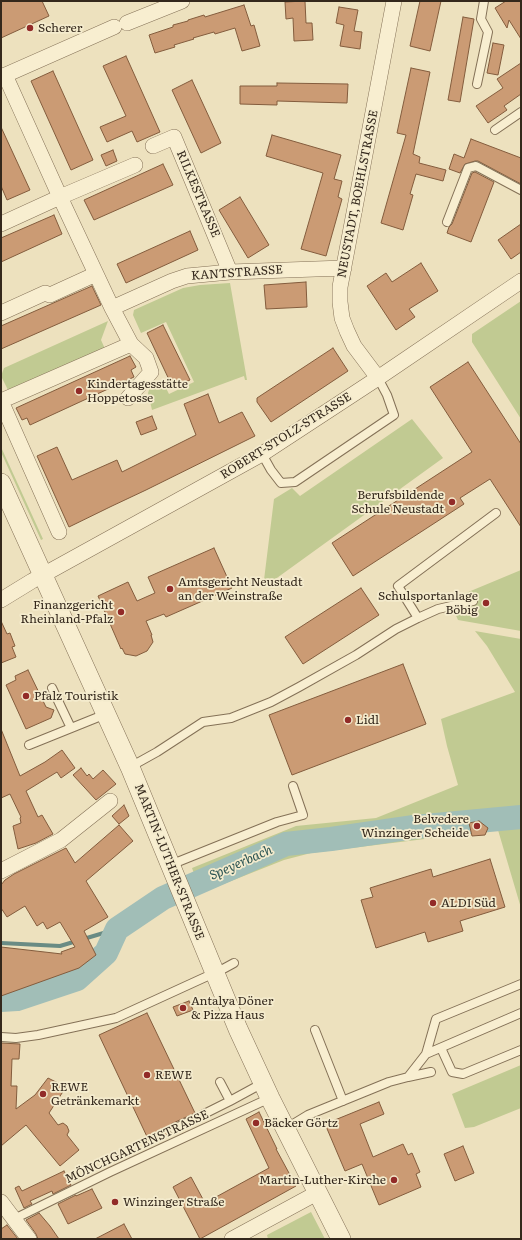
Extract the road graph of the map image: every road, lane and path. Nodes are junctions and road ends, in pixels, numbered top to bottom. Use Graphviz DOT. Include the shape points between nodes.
graph roads {
  1 [pos="182,1"];
  2 [pos="394,1"];
  3 [pos="484,1"];
  4 [pos="3,76"];
  5 [pos="477,84"];
  6 [pos="521,112"];
  7 [pos="496,130"];
  8 [pos="153,146"];
  9 [pos="135,165"];
  10 [pos="521,190"];
  11 [pos="60,197"];
  12 [pos="447,222"];
  13 [pos="1,224"];
  14 [pos="344,268"];
  15 [pos="230,272"];
  16 [pos="96,274"];
  17 [pos="521,281"];
  18 [pos="112,308"];
  19 [pos="1,313"];
  20 [pos="130,344"];
  21 [pos="378,378"];
  22 [pos="128,398"];
  23 [pos="262,454"];
  24 [pos="1,483"];
  25 [pos="496,513"];
  26 [pos="60,532"];
  27 [pos="43,576"];
  28 [pos="1,600"];
  29 [pos="473,601"];
  30 [pos="418,618"];
  31 [pos="52,688"];
  32 [pos="106,714"];
  33 [pos="70,728"];
  34 [pos="29,745"];
  35 [pos="130,767"];
  36 [pos="293,786"];
  37 [pos="110,801"];
  38 [pos="1,871"];
  39 [pos="177,881"];
  40 [pos="234,963"];
  41 [pos="214,973"];
  42 [pos="521,984"];
  43 [pos="521,1013"];
  44 [pos="315,1030"];
  45 [pos="1,1037"];
  46 [pos="441,1048"];
  47 [pos="521,1050"];
  48 [pos="426,1054"];
  49 [pos="431,1072"];
  50 [pos="408,1077"];
  51 [pos="220,1082"];
  52 [pos="266,1091"];
  53 [pos="230,1101"];
  54 [pos="343,1101"];
  55 [pos="174,1129"];
  56 [pos="285,1129"];
  57 [pos="317,1193"];
  58 [pos="1,1202"];
  59 [pos="14,1219"];
  60 [pos="29,1239"];
  61 [pos="232,1239"];
  62 [pos="341,1239"];
  1 -- 4 [label="street"];
  2 -- 14 [label="street, NEUSTADT, BOEHLSTRASSE"];
  3 -- 5 [label="lane" via="481,19 488,32"];
  4 -- 11 [label="street"];
  6 -- 7 [label="lane"];
  8 -- 15 [label="street, RILKESTRASSE" via="174,137"];
  9 -- 11 [label="street"];
  10 -- 12 [label="lane" via="476,166 468,168"];
  11 -- 13 [label="street"];
  11 -- 16 [label="street"];
  14 -- 15 [label="street, KANTSTRASSE"];
  14 -- 21 [label="street, NEUSTADT, BOEHLSTRASSE" via="340,287 342,318 354,346"];
  15 -- 18 [label="street, KANTSTRASSE" via="187,276"];
  16 -- 18 [label="street"];
  16 -- 19 [label="street"];
  17 -- 21 [label="street, ROBERT-STOLZ-STRASSE"];
  18 -- 20 [label="street"];
  20 -- 22 [label="street" via="146,358 151,372"];
  20 -- 26 [label="street" via="1,401"];
  21 -- 23 [label="street, ROBERT-STOLZ-STRASSE"];
  21 -- 23 [label="lane" via="394,415 295,482 281,483"];
  23 -- 27 [label="street, ROBERT-STOLZ-STRASSE"];
  24 -- 27 [label="street, MARTIN-LUTHER-STRASSE"];
  25 -- 30 [label="lane" via="398,586"];
  27 -- 28 [label="street, ROBERT-STOLZ-STRASSE"];
  27 -- 32 [label="street, MARTIN-LUTHER-STRASSE"];
  29 -- 30 [label="lane" via="438,609"];
  30 -- 35 [label="lane" via="271,702 231,718 203,722"];
  31 -- 33 [label="lane"];
  32 -- 33 [label="lane"];
  32 -- 35 [label="street, MARTIN-LUTHER-STRASSE"];
  33 -- 34 [label="lane"];
  35 -- 39 [label="street, MARTIN-LUTHER-STRASSE"];
  36 -- 39 [label="lane" via="303,815 277,822"];
  37 -- 38 [label="street" via="60,840"];
  39 -- 41 [label="street, MARTIN-LUTHER-STRASSE"];
  40 -- 41 [label="lane"];
  41 -- 45 [label="lane" via="116,1018 38,1035"];
  41 -- 52 [label="street, MARTIN-LUTHER-STRASSE"];
  42 -- 48 [label="lane" via="436,1019"];
  43 -- 46 [label="lane"];
  44 -- 54 [label="lane"];
  46 -- 47 [label="lane" via="452,1072 463,1074"];
  46 -- 48 [label="lane"];
  48 -- 50 [label="lane"];
  49 -- 50 [label="lane"];
  50 -- 54 [label="lane"];
  51 -- 53 [label="lane"];
  52 -- 53 [label="lane"];
  52 -- 56 [label="street, MARTIN-LUTHER-STRASSE"];
  52 -- 59 [label="lane, MÖNCHGARTENSTRASSE"];
  53 -- 55 [label="lane"];
  54 -- 56 [label="lane" via="308,1115"];
  56 -- 57 [label="street, MARTIN-LUTHER-STRASSE"];
  57 -- 61 [label="street"];
  57 -- 62 [label="street, MARTIN-LUTHER-STRASSE"];
  58 -- 59 [label="street"];
  59 -- 60 [label="street"];
}
